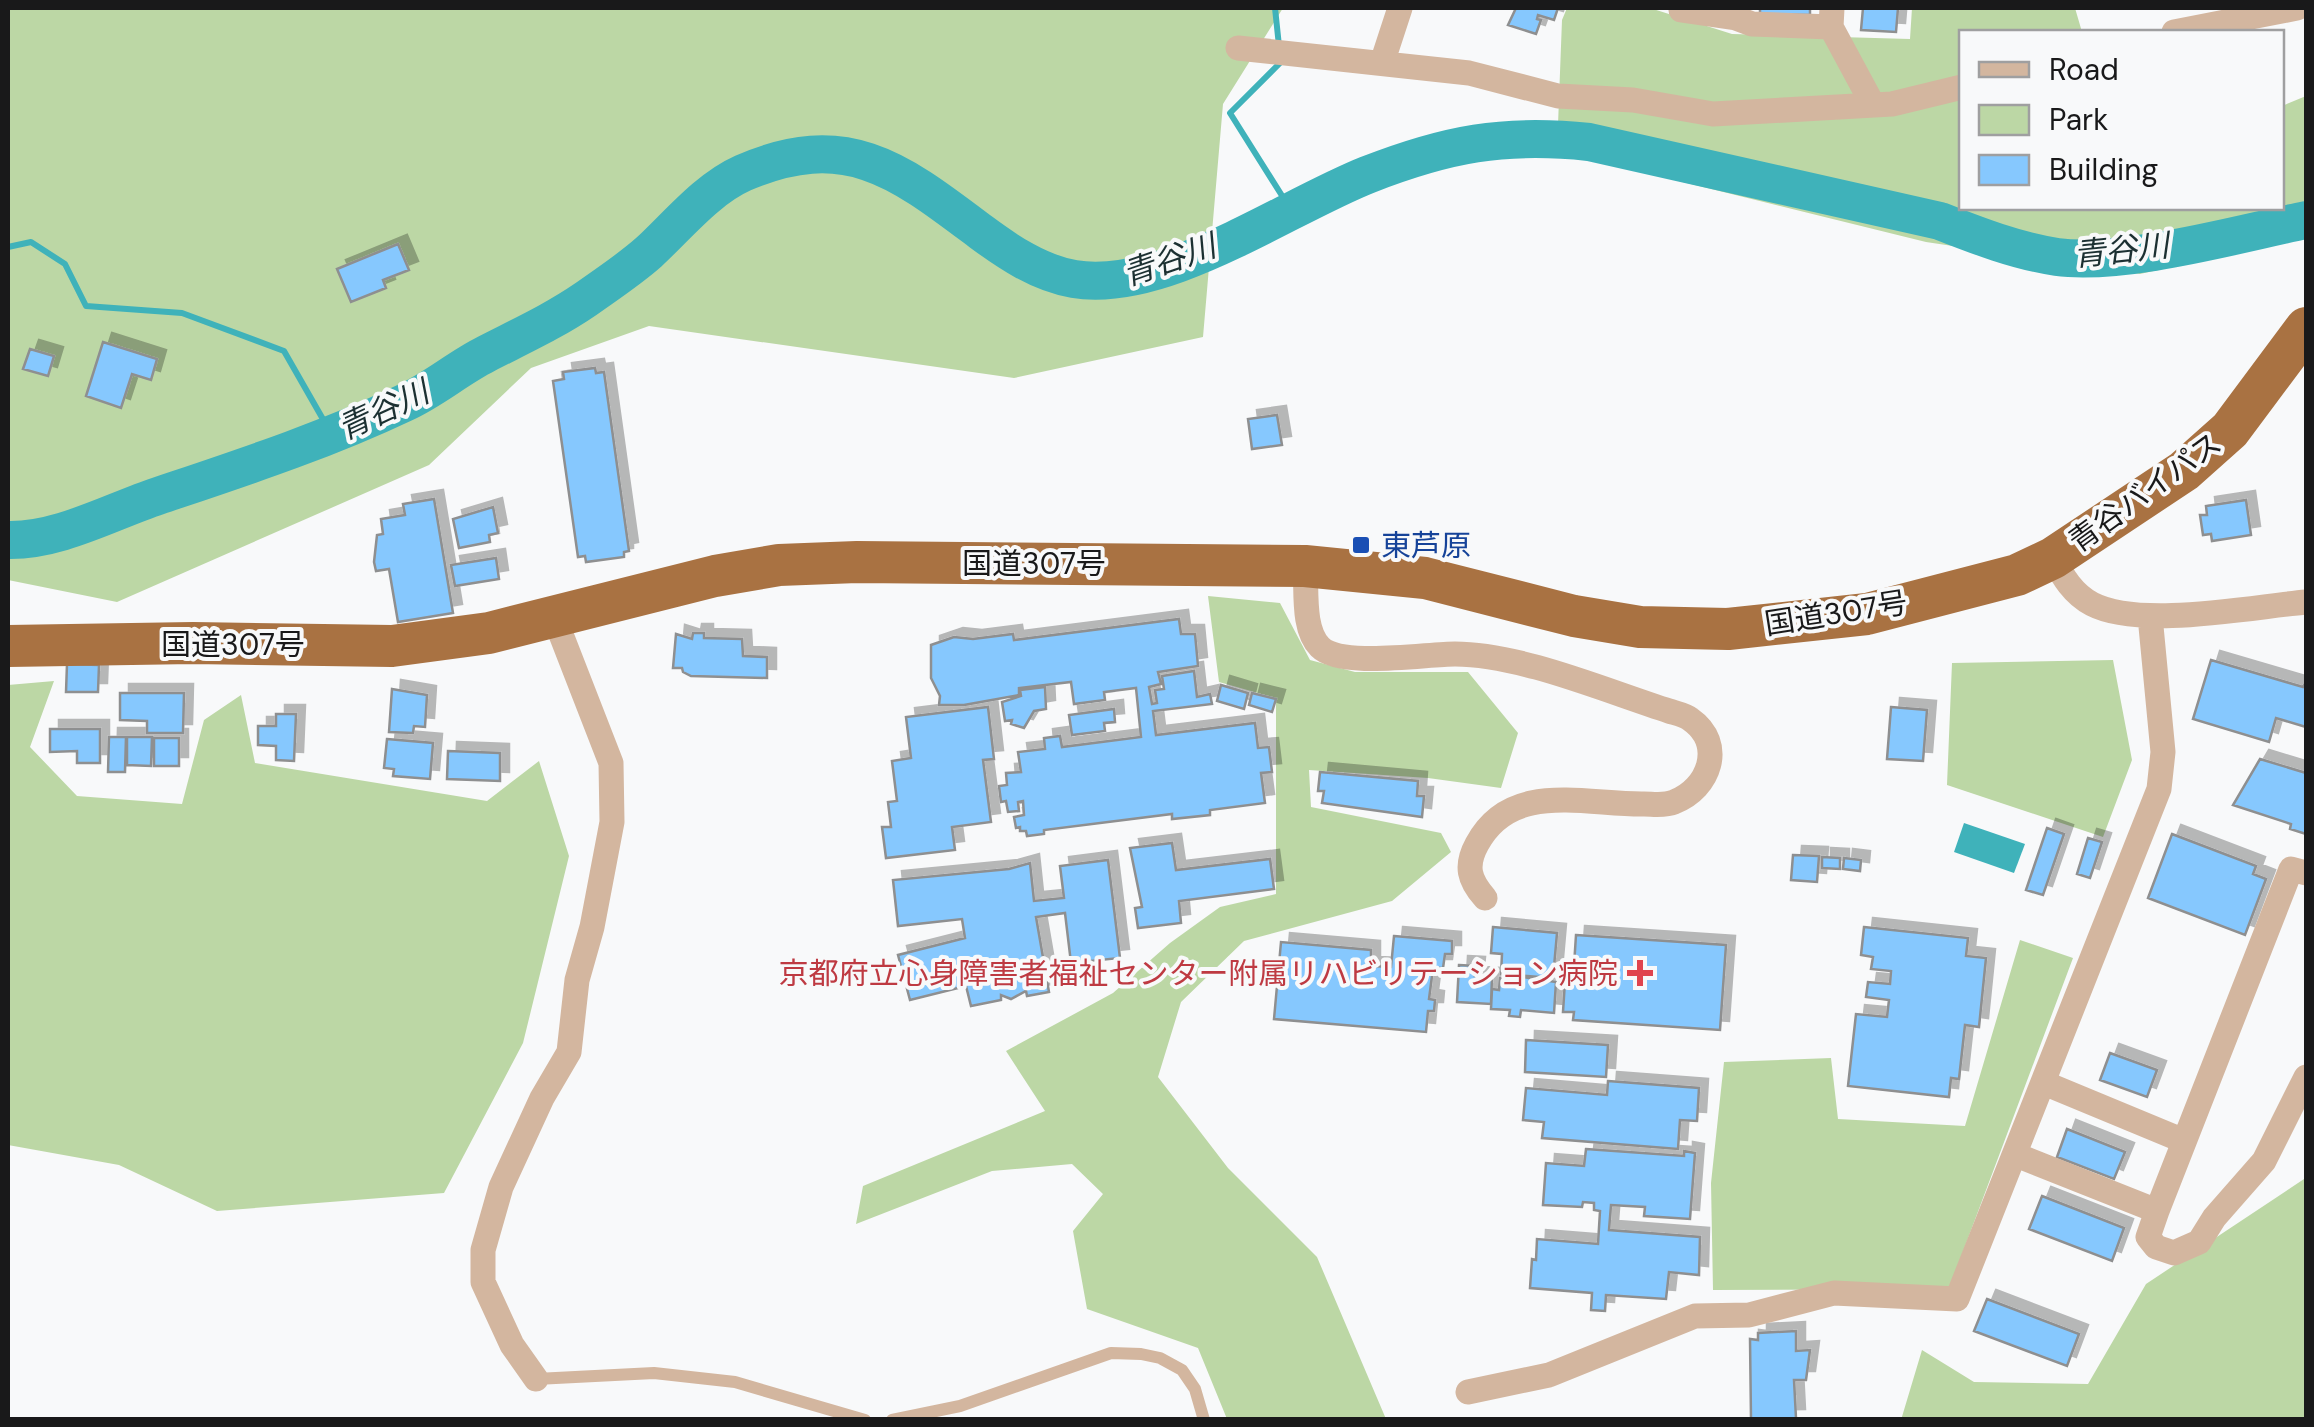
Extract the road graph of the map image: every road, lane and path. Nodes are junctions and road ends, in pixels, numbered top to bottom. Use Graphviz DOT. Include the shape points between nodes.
graph roads {
  1 [pos="1400,8"];
  2 [pos="2297,8"];
  3 [pos="1682,10"];
  4 [pos="1744,14"];
  5 [pos="1832,17"];
  6 [pos="2184,30"];
  7 [pos="1238,48"];
  8 [pos="1382,63"];
  9 [pos="1959,88"];
  10 [pos="1873,105"];
  11 [pos="2306,328"];
  12 [pos="2053,558"];
  13 [pos="1305,566"];
  14 [pos="2306,602"];
  15 [pos="2150,616"];
  16 [pos="555,619"];
  17 [pos="8,646"];
  18 [pos="2306,873"];
  19 [pos="1485,898"];
  20 [pos="2306,1077"];
  21 [pos="2044,1083"];
  22 [pos="2184,1141"];
  23 [pos="2016,1155"];
  24 [pos="2156,1210"];
  25 [pos="536,1378"];
  26 [pos="1468,1392"];
  27 [pos="865,1420"];
  28 [pos="892,1420"];
  29 [pos="1204,1420"];
  1 -- 8 [label="street"];
  2 -- 6 [label="street"];
  3 -- 4 [label="street"];
  4 -- 5 [label="street" via="1752,24"];
  5 -- 10 [label="street"];
  7 -- 8 [label="street"];
  8 -- 10 [label="street" via="1469,74 1558,96 1713,114"];
  9 -- 10 [label="street"];
  11 -- 12 [label="highway, 青谷バイパス" via="2219,440"];
  12 -- 13 [label="highway, 国道307号" via="2017,575 1867,614 1728,629 1640,627 1424,578"];
  12 -- 15 [label="street" via="2064,580 2090,603"];
  13 -- 16 [label="highway, 国道307号" via="779,565"];
  13 -- 19 [label="street" via="1309,628 1320,648 1342,658 1504,659 1669,711 1705,735 1708,773 1698,789 1671,804 1540,800 1506,810 1472,852 1468,870"];
  14 -- 15 [label="street"];
  15 -- 21 [label="street" via="2164,752 2159,788"];
  16 -- 17 [label="highway, 国道307号" via="392,646"];
  16 -- 25 [label="street" via="611,763 612,822 568,1052 500,1187 483,1250 483,1282 512,1345"];
  18 -- 22 [label="street" via="2291,869"];
  20 -- 24 [label="street" via="2264,1161 2199,1242 2174,1253 2156,1247 2148,1237"];
  21 -- 22 [label="street"];
  21 -- 23 [label="street"];
  22 -- 24 [label="street"];
  23 -- 24 [label="street"];
  23 -- 26 [label="street" via="1957,1299 1834,1292 1749,1315 1695,1316 1548,1375"];
  25 -- 27 [label="lane" via="654,1373 736,1382"];
  28 -- 29 [label="lane" via="1126,1354 1160,1358 1182,1370"];
}
